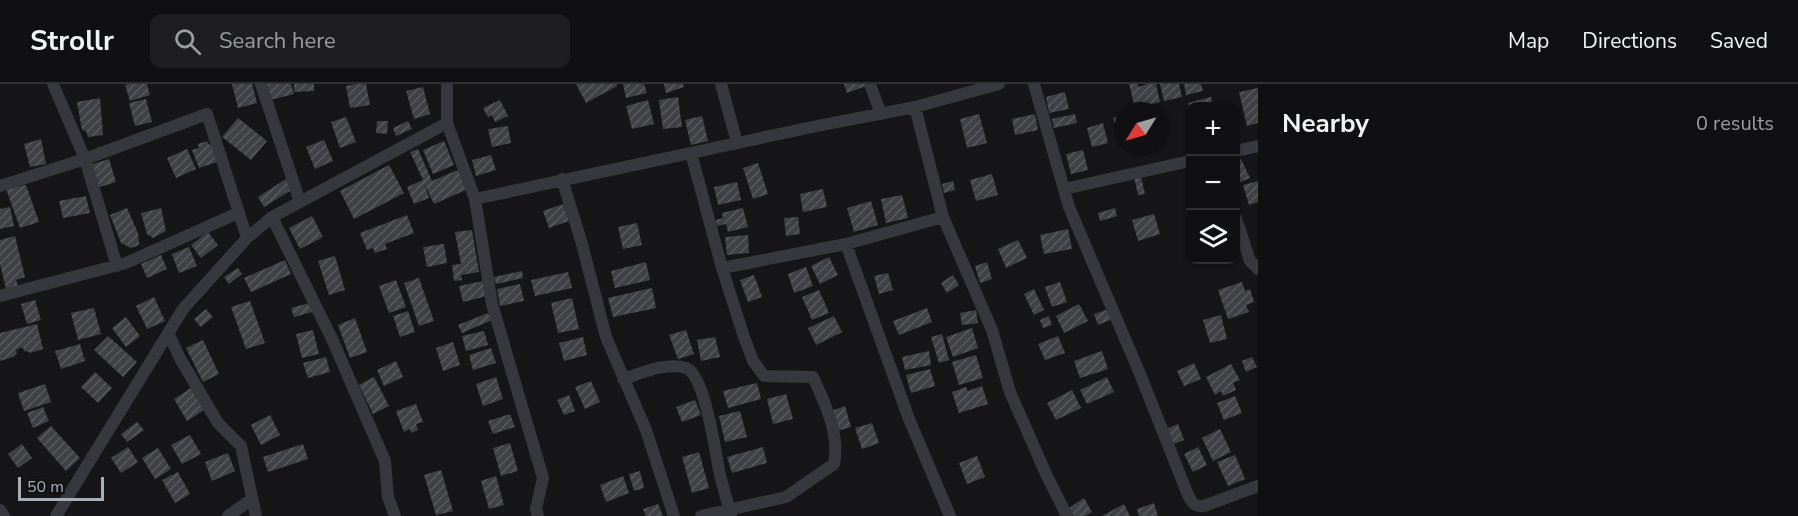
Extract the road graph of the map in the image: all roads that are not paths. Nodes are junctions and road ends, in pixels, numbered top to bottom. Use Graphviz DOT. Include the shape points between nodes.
graph roads {
  1 [pos="53,84"];
  2 [pos="261,84"];
  3 [pos="447,84"];
  4 [pos="721,84"];
  5 [pos="870,84"];
  6 [pos="999,84"];
  7 [pos="1034,84"];
  8 [pos="915,107"];
  9 [pos="881,114"];
  10 [pos="447,123"];
  11 [pos="737,143"];
  12 [pos="1258,146"];
  13 [pos="1240,150"];
  14 [pos="691,153"];
  15 [pos="85,159"];
  16 [pos="1186,162"];
  17 [pos="562,179"];
  18 [pos="0,186"];
  19 [pos="1064,189"];
  20 [pos="475,199"];
  21 [pos="300,202"];
  22 [pos="238,213"];
  23 [pos="272,217"];
  24 [pos="943,217"];
  25 [pos="1240,230"];
  26 [pos="247,238"];
  27 [pos="846,244"];
  28 [pos="117,266"];
  29 [pos="722,268"];
  30 [pos="1258,269"];
  31 [pos="0,296"];
  32 [pos="168,333"];
  33 [pos="623,379"];
  34 [pos="1258,486"];
  35 [pos="252,499"];
  36 [pos="1192,504"];
  37 [pos="0,510"];
  38 [pos="730,512"];
  39 [pos="4,516"];
  40 [pos="56,516"];
  41 [pos="228,516"];
  42 [pos="255,516"];
  43 [pos="394,516"];
  44 [pos="538,516"];
  45 [pos="674,516"];
  46 [pos="700,516"];
  47 [pos="950,516"];
  48 [pos="1067,516"];
  49 [pos="1188,516"];
  1 -- 15 [label="street"];
  2 -- 21 [label="street"];
  3 -- 10 [label="street"];
  4 -- 11 [label="street"];
  5 -- 9 [label="street"];
  6 -- 8 [label="street"];
  7 -- 19 [label="street"];
  8 -- 9 [label="street"];
  8 -- 24 [label="street"];
  9 -- 11 [label="street"];
  10 -- 20 [label="street"];
  10 -- 21 [label="street"];
  11 -- 14 [label="street"];
  12 -- 13 [label="street"];
  14 -- 17 [label="street"];
  14 -- 29 [label="street"];
  15 -- 18 [label="street"];
  15 -- 22 [label="street" via="207,114"];
  15 -- 28 [label="street"];
  16 -- 19 [label="street"];
  17 -- 20 [label="street"];
  17 -- 33 [label="street" via="606,337"];
  19 -- 36 [label="street"];
  20 -- 44 [label="street" via="492,304 543,478"];
  21 -- 23 [label="street"];
  22 -- 26 [label="street"];
  22 -- 28 [label="street"];
  23 -- 26 [label="street"];
  23 -- 43 [label="street" via="332,339 385,461"];
  24 -- 27 [label="street"];
  24 -- 48 [label="street" via="992,330 1010,392"];
  25 -- 30 [label="street" via="1250,261"];
  26 -- 32 [label="street" via="183,309"];
  27 -- 29 [label="street"];
  27 -- 47 [label="street" via="909,419"];
  28 -- 31 [label="street"];
  29 -- 38 [label="street" via="753,361 764,376 813,377 836,442 834,464 786,497"];
  32 -- 35 [label="street" via="218,423 241,446"];
  32 -- 40 [label="street"];
  33 -- 38 [label="street" via="666,367 688,369 695,374 709,415"];
  33 -- 45 [label="street" via="646,430"];
  34 -- 36 [label="street" via="1204,506"];
  35 -- 41 [label="street"];
  35 -- 42 [label="street"];
  36 -- 49 [label="street"];
  37 -- 39 [label="street"];
  38 -- 46 [label="street"];
}
